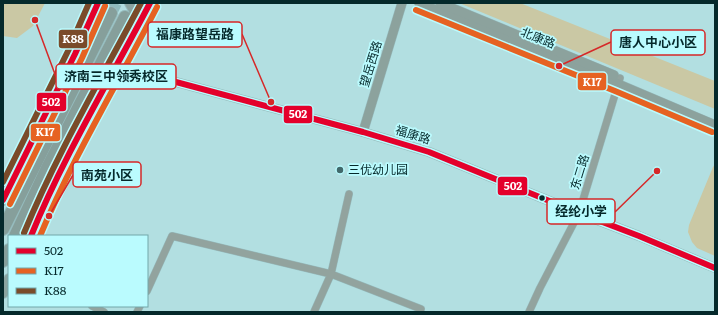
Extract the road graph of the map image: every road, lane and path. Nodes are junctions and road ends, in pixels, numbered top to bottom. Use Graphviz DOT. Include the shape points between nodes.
graph roads {
  1 [pos="130,3"];
  2 [pos="150,3"];
  3 [pos="402,3"];
  4 [pos="419,3"];
  5 [pos="440,3"];
  6 [pos="99,4"];
  7 [pos="111,13"];
  8 [pos="124,17"];
  9 [pos="136,30"];
  10 [pos="116,66"];
  11 [pos="619,81"];
  12 [pos="715,118"];
  13 [pos="715,125"];
  14 [pos="364,132"];
  15 [pos="29,176"];
  16 [pos="349,194"];
  17 [pos="3,200"];
  18 [pos="43,207"];
  19 [pos="3,210"];
  20 [pos="579,213"];
  21 [pos="3,229"];
  22 [pos="15,235"];
  23 [pos="23,235"];
  24 [pos="31,235"];
  25 [pos="8,252"];
  26 [pos="3,262"];
  27 [pos="715,268"];
  28 [pos="331,274"];
  29 [pos="8,281"];
  30 [pos="148,289"];
  31 [pos="3,293"];
  32 [pos="94,307"];
  33 [pos="421,311"];
  34 [pos="104,312"];
  35 [pos="314,312"];
  36 [pos="529,312"];
  1 -- 9 [label="main road" via="134,10"];
  2 -- 9 [label="main road"];
  3 -- 14 [label="street, 望岳西路"];
  4 -- 11 [label="street, 北康路"];
  5 -- 11 [label="street, 北康路"];
  6 -- 17 [label="main road"];
  7 -- 15 [label="highway"];
  8 -- 22 [label="highway"];
  9 -- 10 [label="main road"];
  10 -- 14 [label="street, 福康路"];
  10 -- 18 [label="main road"];
  11 -- 12 [label="street, 北康路"];
  11 -- 13 [label="street, 北康路"];
  11 -- 20 [label="street, 东二路"];
  14 -- 20 [label="street, 福康路" via="430,152"];
  15 -- 19 [label="highway" via="21,180"];
  15 -- 21 [label="highway"];
  16 -- 28 [label="street"];
  18 -- 23 [label="highway" via="37,209"];
  18 -- 24 [label="main road"];
  20 -- 27 [label="street, 福康路"];
  20 -- 36 [label="street, 东二路"];
  25 -- 26 [label="highway"];
  28 -- 30 [label="street" via="172,236"];
  28 -- 33 [label="street"];
  28 -- 35 [label="street"];
  29 -- 31 [label="main road"];
  32 -- 34 [label="street"];
}
